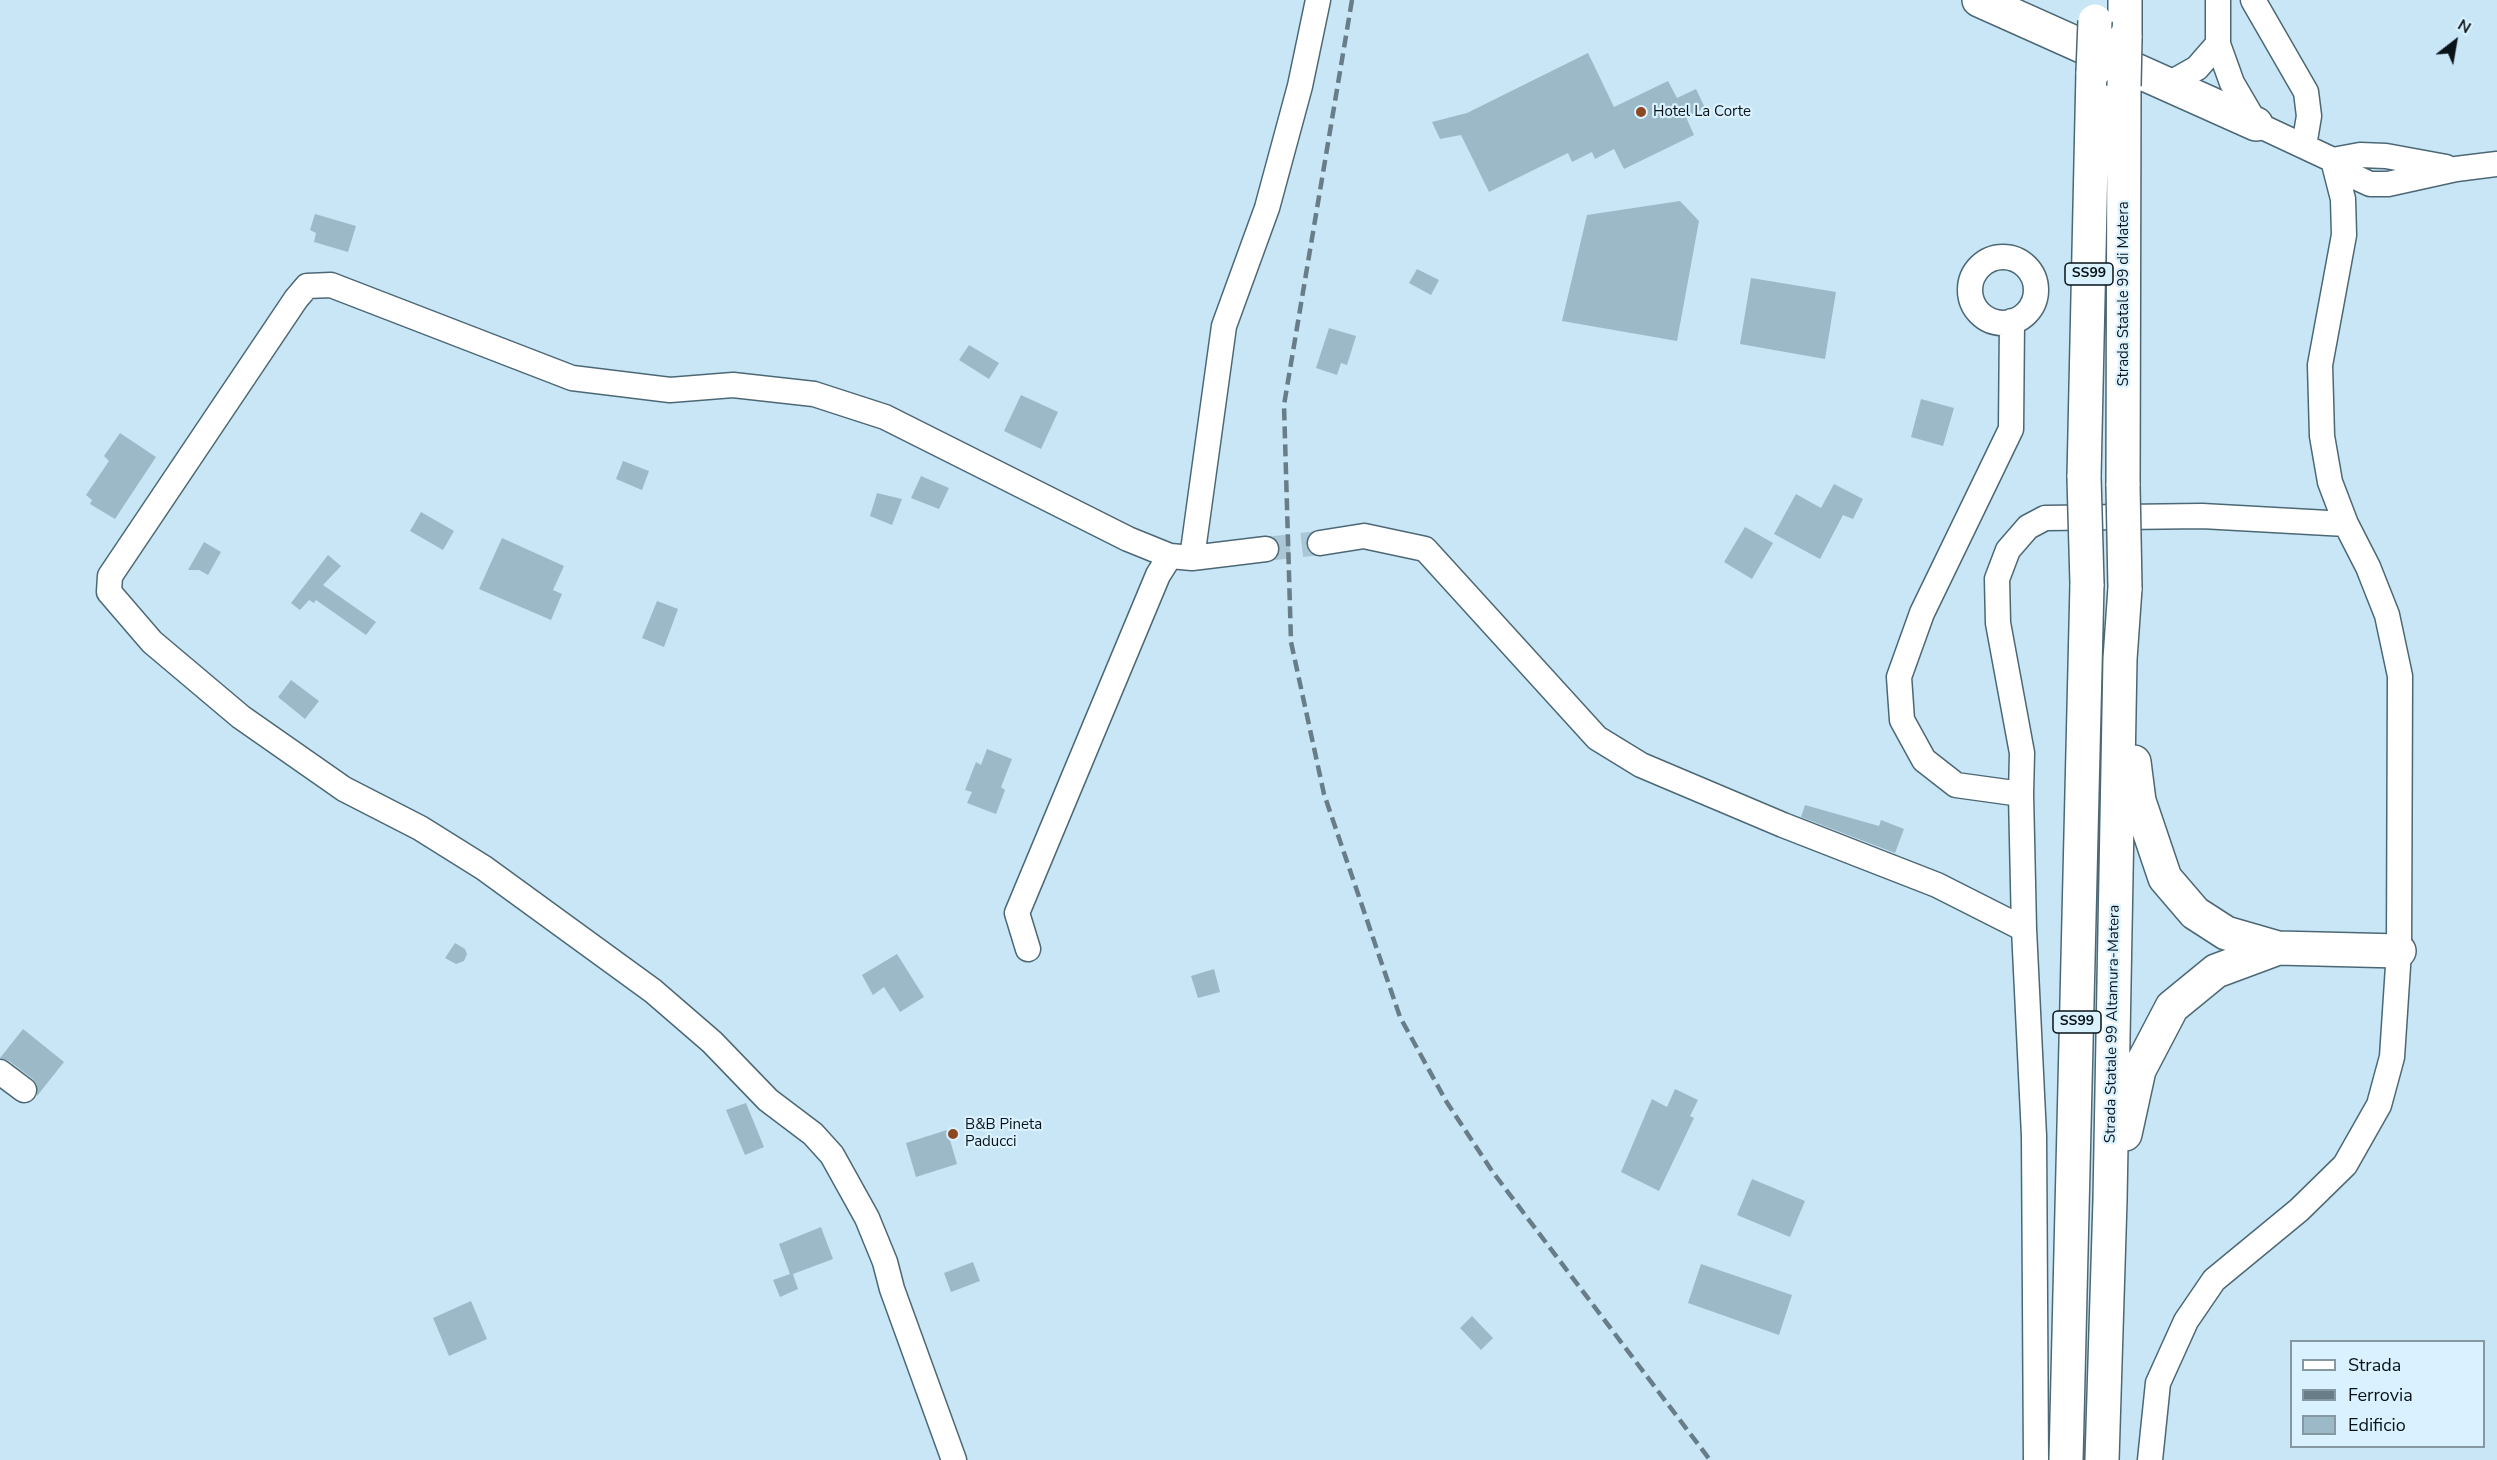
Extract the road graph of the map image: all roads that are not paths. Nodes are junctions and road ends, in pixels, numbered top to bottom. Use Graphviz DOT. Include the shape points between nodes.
graph roads {
  1 [pos="1318,0"];
  2 [pos="1979,0"];
  3 [pos="2125,0"];
  4 [pos="2218,0"];
  5 [pos="2253,0"];
  6 [pos="2095,10"];
  7 [pos="2218,44"];
  8 [pos="2167,84"];
  9 [pos="2256,124"];
  10 [pos="2304,146"];
  11 [pos="2333,160"];
  12 [pos="2497,164"];
  13 [pos="2012,321"];
  14 [pos="2346,524"];
  15 [pos="1320,543"];
  16 [pos="1266,549"];
  17 [pos="1181,557"];
  18 [pos="2125,588"];
  19 [pos="2120,659"];
  20 [pos="2021,794"];
  21 [pos="2024,929"];
  22 [pos="2278,948"];
  23 [pos="1028,949"];
  24 [pos="2399,951"];
  25 [pos="0,1072"];
  26 [pos="24,1090"];
  27 [pos="2110,1200"];
  28 [pos="954,1460"];
  29 [pos="2036,1460"];
  30 [pos="2066,1460"];
  31 [pos="2102,1460"];
  32 [pos="2150,1460"];
  1 -- 17 [label="street" via="1267,208 1224,326"];
  2 -- 8 [label="highway"];
  3 -- 18 [label="highway, Strada Statale 99 di Matera / SS99, bridge"];
  4 -- 7 [label="street"];
  5 -- 10 [label="street" via="2306,92 2309,116"];
  6 -- 30 [label="highway, SS99, bridge" via="2084,477 2087,584"];
  7 -- 8 [label="street" via="2197,68"];
  7 -- 9 [label="street" via="2232,83"];
  8 -- 9 [label="highway"];
  9 -- 10 [label="street"];
  10 -- 11 [label="street"];
  11 -- 12 [label="street" via="2386,156 2456,169"];
  11 -- 14 [label="street" via="2343,199 2344,235 2320,365 2322,436 2330,482"];
  13 -- 20 [label="street" via="2011,429 1922,614 1899,677 1902,720 1924,760 1956,785"];
  14 -- 20 [label="street" via="2202,516 2045,518 2028,527 2008,550 1997,579 1998,623 2022,753"];
  14 -- 24 [label="street" via="2387,615 2400,676"];
  15 -- 21 [label="street" via="1364,536 1425,549 1597,738 1641,765 1937,885"];
  16 -- 17 [label="street"];
  17 -- 23 [label="street" via="1154,586 1017,913"];
  17 -- 28 [label="street" via="1128,539 885,417 814,394 733,385 670,390 572,378 332,285 307,286 296,299 110,576 109,592 152,642 241,717 344,789 420,828 484,868 653,991 712,1042 768,1100 813,1134 832,1155 867,1218"];
  18 -- 19 [label="highway, Strada Statale 99 Altamura-Matera / SS99"];
  19 -- 22 [label="highway" via="2139,801 2165,878 2195,913 2226,933"];
  19 -- 27 [label="highway, Strada Statale 99 Altamura-Matera / SS99"];
  20 -- 21 [label="street"];
  21 -- 29 [label="street" via="2034,1136"];
  22 -- 24 [label="highway"];
  22 -- 27 [label="highway" via="2216,970 2172,1007 2139,1070"];
  24 -- 32 [label="street" via="2392,1057 2379,1105 2345,1165 2299,1210 2214,1280 2186,1321 2158,1383"];
  25 -- 26 [label="street"];
  27 -- 31 [label="highway, Strada Statale 99 Altamura-Matera / SS99"];
}
